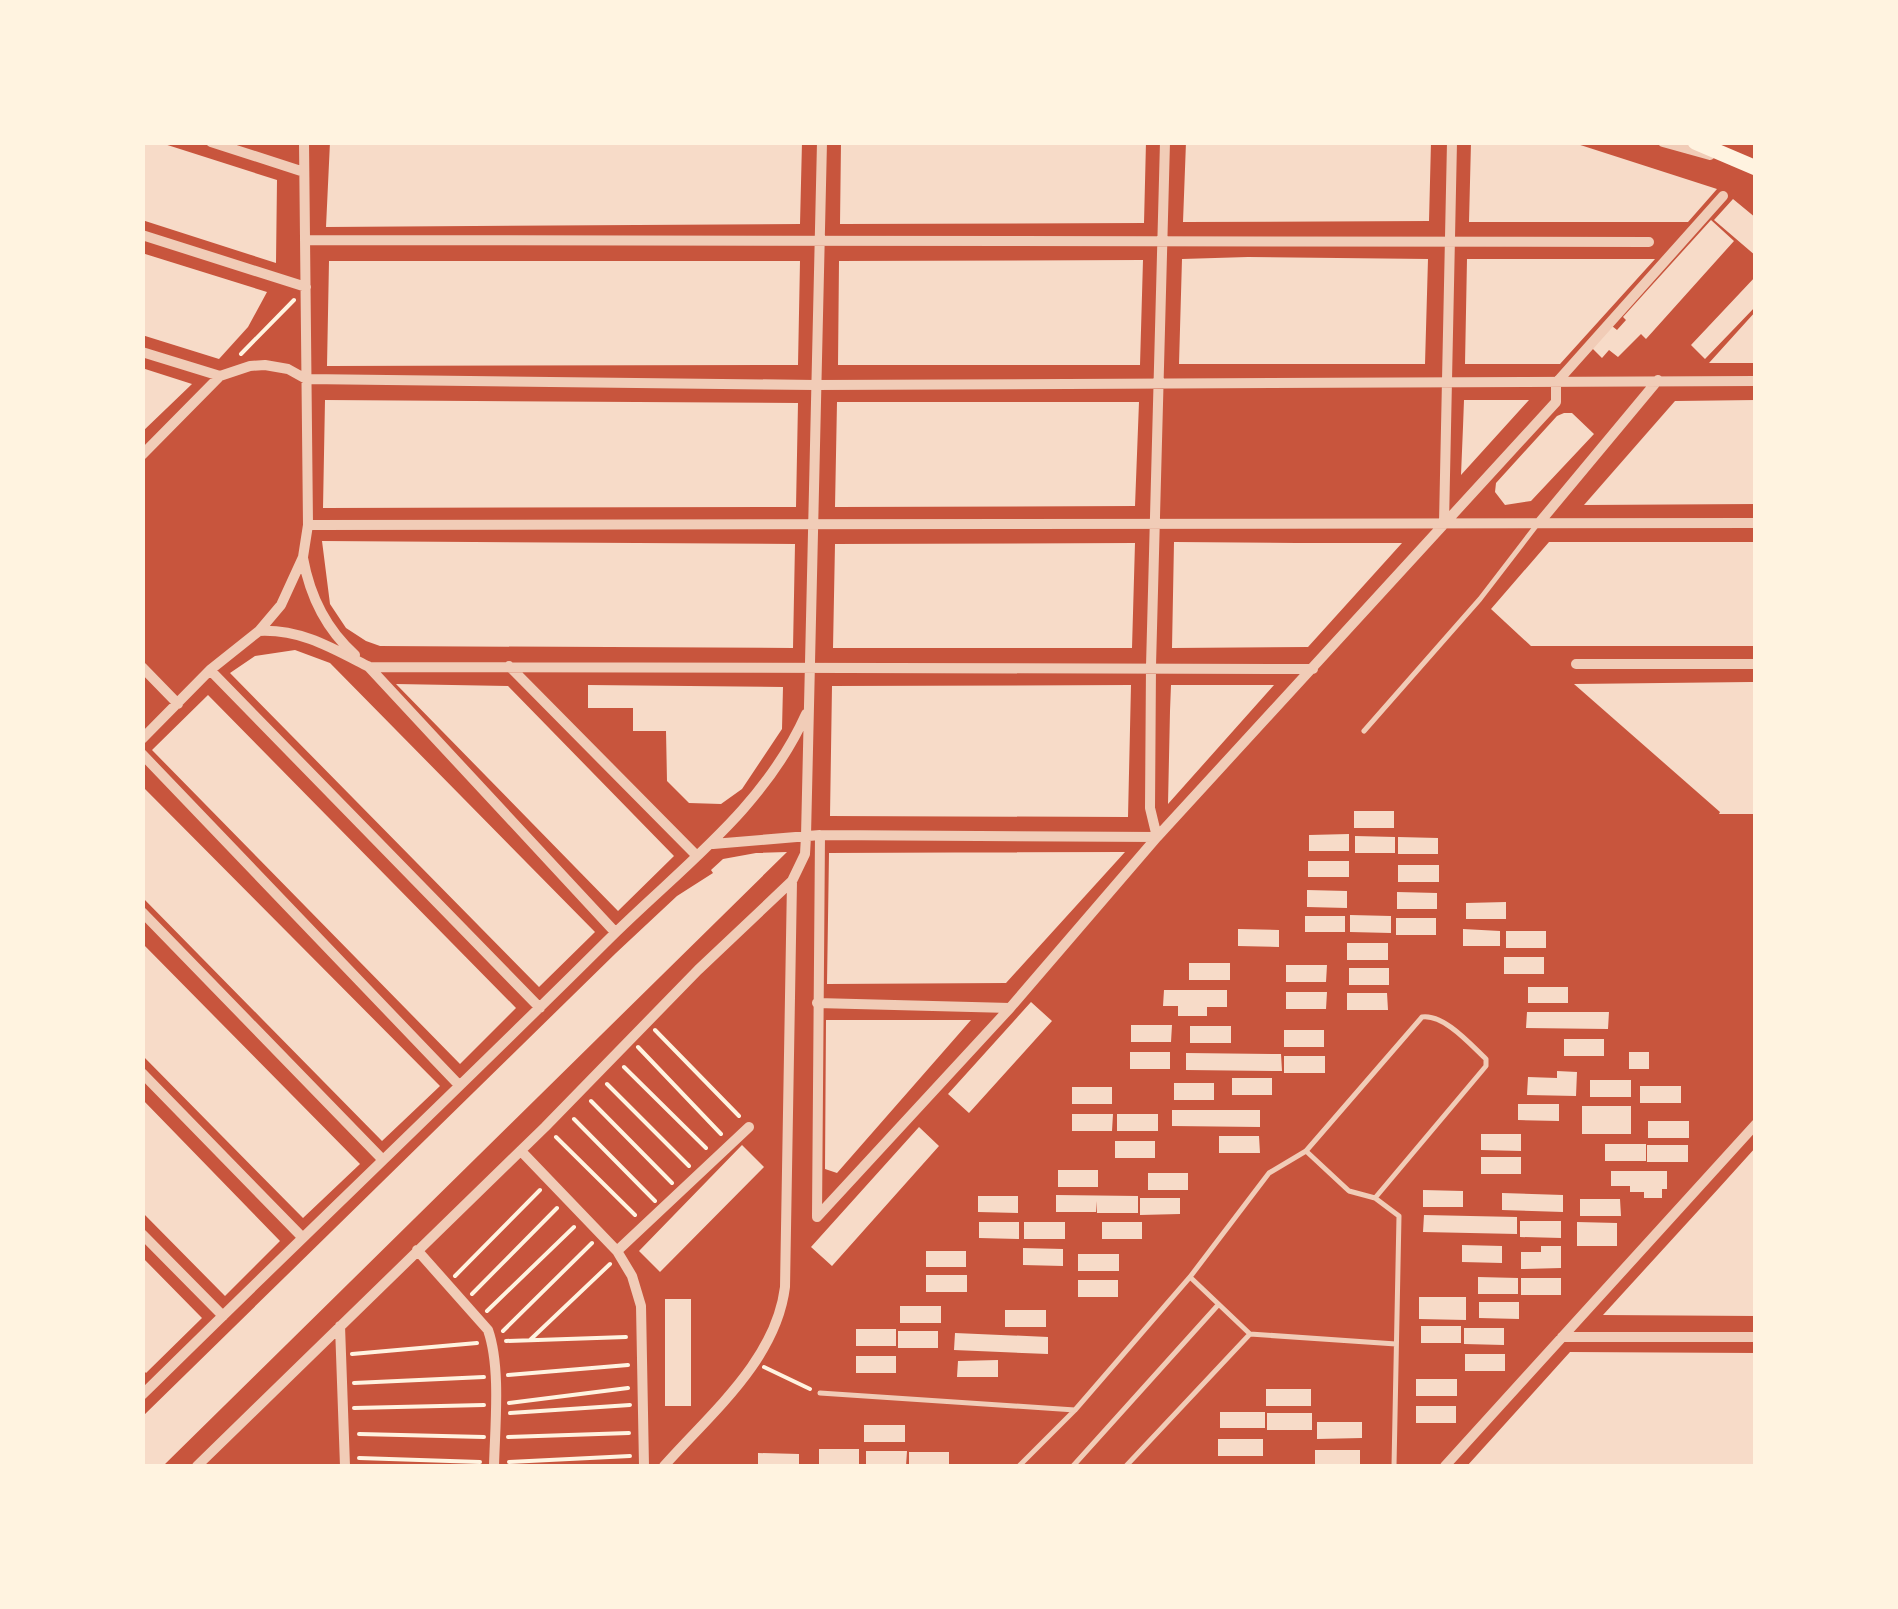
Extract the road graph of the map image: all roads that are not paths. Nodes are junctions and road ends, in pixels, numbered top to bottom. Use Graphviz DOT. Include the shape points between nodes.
graph roads {
  1 [pos="212,142"];
  2 [pos="304,142"];
  3 [pos="822,142"];
  4 [pos="1164,142"];
  5 [pos="1452,142"];
  6 [pos="1663,142"];
  7 [pos="1695,142"];
  8 [pos="1748,165"];
  9 [pos="304,172"];
  10 [pos="1722,196"];
  11 [pos="142,235"];
  12 [pos="305,240"];
  13 [pos="819,240"];
  14 [pos="1163,242"];
  15 [pos="1449,242"];
  16 [pos="1649,242"];
  17 [pos="306,288"];
  18 [pos="142,352"];
  19 [pos="220,376"];
  20 [pos="306,379"];
  21 [pos="1658,380"];
  22 [pos="1756,381"];
  23 [pos="1161,382"];
  24 [pos="1446,384"];
  25 [pos="1556,384"];
  26 [pos="815,385"];
  27 [pos="142,455"];
  28 [pos="1538,523"];
  29 [pos="1756,523"];
  30 [pos="1444,524"];
  31 [pos="308,525"];
  32 [pos="1156,525"];
  33 [pos="814,526"];
  34 [pos="303,557"];
  35 [pos="259,630"];
  36 [pos="1576,664"];
  37 [pos="1756,664"];
  38 [pos="142,666"];
  39 [pos="509,666"];
  40 [pos="1151,666"];
  41 [pos="368,667"];
  42 [pos="812,669"];
  43 [pos="1313,669"];
  44 [pos="210,670"];
  45 [pos="178,704"];
  46 [pos="808,710"];
  47 [pos="1364,731"];
  48 [pos="142,739"];
  49 [pos="142,754"];
  50 [pos="820,835"];
  51 [pos="806,836"];
  52 [pos="1157,837"];
  53 [pos="713,844"];
  54 [pos="697,856"];
  55 [pos="792,881"];
  56 [pos="142,912"];
  57 [pos="615,932"];
  58 [pos="817,1003"];
  59 [pos="540,1008"];
  60 [pos="1010,1008"];
  61 [pos="142,1073"];
  62 [pos="458,1084"];
  63 [pos="1756,1124"];
  64 [pos="749,1127"];
  65 [pos="521,1151"];
  66 [pos="1306,1151"];
  67 [pos="382,1160"];
  68 [pos="1375,1198"];
  69 [pos="142,1234"];
  70 [pos="302,1237"];
  71 [pos="417,1250"];
  72 [pos="618,1253"];
  73 [pos="1190,1278"];
  74 [pos="1219,1304"];
  75 [pos="223,1316"];
  76 [pos="340,1326"];
  77 [pos="1250,1334"];
  78 [pos="1562,1337"];
  79 [pos="1756,1337"];
  80 [pos="1396,1344"];
  81 [pos="820,1393"];
  82 [pos="143,1394"];
  83 [pos="1074,1410"];
  84 [pos="344,1462"];
  85 [pos="494,1465"];
  86 [pos="197,1466"];
  87 [pos="644,1466"];
  88 [pos="664,1466"];
  89 [pos="1019,1466"];
  90 [pos="1072,1466"];
  91 [pos="1126,1466"];
  92 [pos="1394,1466"];
  93 [pos="1445,1466"];
  1 -- 9 [label="street"];
  2 -- 9 [label="street"];
  3 -- 13 [label="street"];
  4 -- 14 [label="street"];
  5 -- 15 [label="street"];
  6 -- 8 [label="street"];
  7 -- 8 [label="main road"];
  9 -- 12 [label="street"];
  10 -- 25 [label="street"];
  11 -- 17 [label="street"];
  12 -- 13 [label="street"];
  12 -- 17 [label="street"];
  13 -- 14 [label="street"];
  13 -- 26 [label="street"];
  14 -- 15 [label="street"];
  14 -- 23 [label="street"];
  15 -- 16 [label="street"];
  15 -- 24 [label="street"];
  17 -- 20 [label="street"];
  18 -- 19 [label="street"];
  19 -- 20 [label="street" via="265,365"];
  19 -- 27 [label="street"];
  20 -- 26 [label="street"];
  20 -- 31 [label="street"];
  21 -- 22 [label="street"];
  21 -- 25 [label="street"];
  21 -- 28 [label="street"];
  23 -- 24 [label="street"];
  23 -- 26 [label="street"];
  23 -- 32 [label="street"];
  24 -- 25 [label="street"];
  24 -- 30 [label="street"];
  25 -- 30 [label="street" via="1556,402"];
  26 -- 33 [label="street"];
  28 -- 29 [label="street"];
  28 -- 30 [label="street"];
  28 -- 47 [label="lane"];
  30 -- 32 [label="street"];
  30 -- 43 [label="street"];
  31 -- 33 [label="street"];
  31 -- 34 [label="street"];
  32 -- 33 [label="street"];
  32 -- 40 [label="street"];
  33 -- 42 [label="street"];
  34 -- 35 [label="street" via="281,605"];
  34 -- 41 [label="street" via="319,610 336,638"];
  35 -- 41 [label="street" via="312,638"];
  35 -- 44 [label="street"];
  36 -- 37 [label="street"];
  38 -- 45 [label="street"];
  39 -- 41 [label="street"];
  39 -- 42 [label="street"];
  39 -- 54 [label="street"];
  40 -- 42 [label="street"];
  40 -- 43 [label="street"];
  40 -- 52 [label="street" via="1150,808"];
  41 -- 57 [label="street"];
  42 -- 46 [label="street"];
  43 -- 52 [label="street"];
  44 -- 45 [label="street"];
  44 -- 59 [label="street"];
  45 -- 48 [label="street"];
  46 -- 51 [label="street"];
  46 -- 53 [label="street" via="765,785"];
  49 -- 62 [label="street"];
  50 -- 51 [label="street"];
  50 -- 52 [label="street"];
  50 -- 58 [label="street"];
  51 -- 53 [label="street"];
  51 -- 55 [label="street"];
  52 -- 60 [label="street"];
  53 -- 54 [label="street"];
  54 -- 57 [label="street"];
  55 -- 65 [label="street"];
  55 -- 88 [label="street" via="782,1311 756,1363"];
  56 -- 67 [label="street"];
  57 -- 59 [label="street"];
  58 -- 60 [label="street"];
  58 -- 60 [label="street" via="817,1217"];
  59 -- 62 [label="street"];
  61 -- 70 [label="street"];
  62 -- 67 [label="street"];
  63 -- 78 [label="street"];
  64 -- 72 [label="street"];
  65 -- 71 [label="street"];
  65 -- 72 [label="street"];
  66 -- 68 [label="lane" via="1349,1191"];
  66 -- 68 [label="lane" via="1422,1017 1457,1033 1486,1066"];
  66 -- 73 [label="lane" via="1268,1173"];
  67 -- 70 [label="street"];
  68 -- 80 [label="lane" via="1400,1220"];
  69 -- 75 [label="street"];
  70 -- 75 [label="street"];
  71 -- 76 [label="street"];
  71 -- 85 [label="street" via="480,1318 492,1342"];
  72 -- 87 [label="street" via="638,1290"];
  73 -- 74 [label="lane"];
  73 -- 83 [label="lane"];
  74 -- 77 [label="lane"];
  74 -- 90 [label="lane"];
  75 -- 82 [label="street"];
  76 -- 84 [label="street"];
  76 -- 86 [label="street"];
  77 -- 80 [label="lane"];
  77 -- 91 [label="lane"];
  78 -- 79 [label="street"];
  78 -- 93 [label="street"];
  80 -- 92 [label="lane"];
  81 -- 83 [label="lane"];
  83 -- 89 [label="lane"];
}
